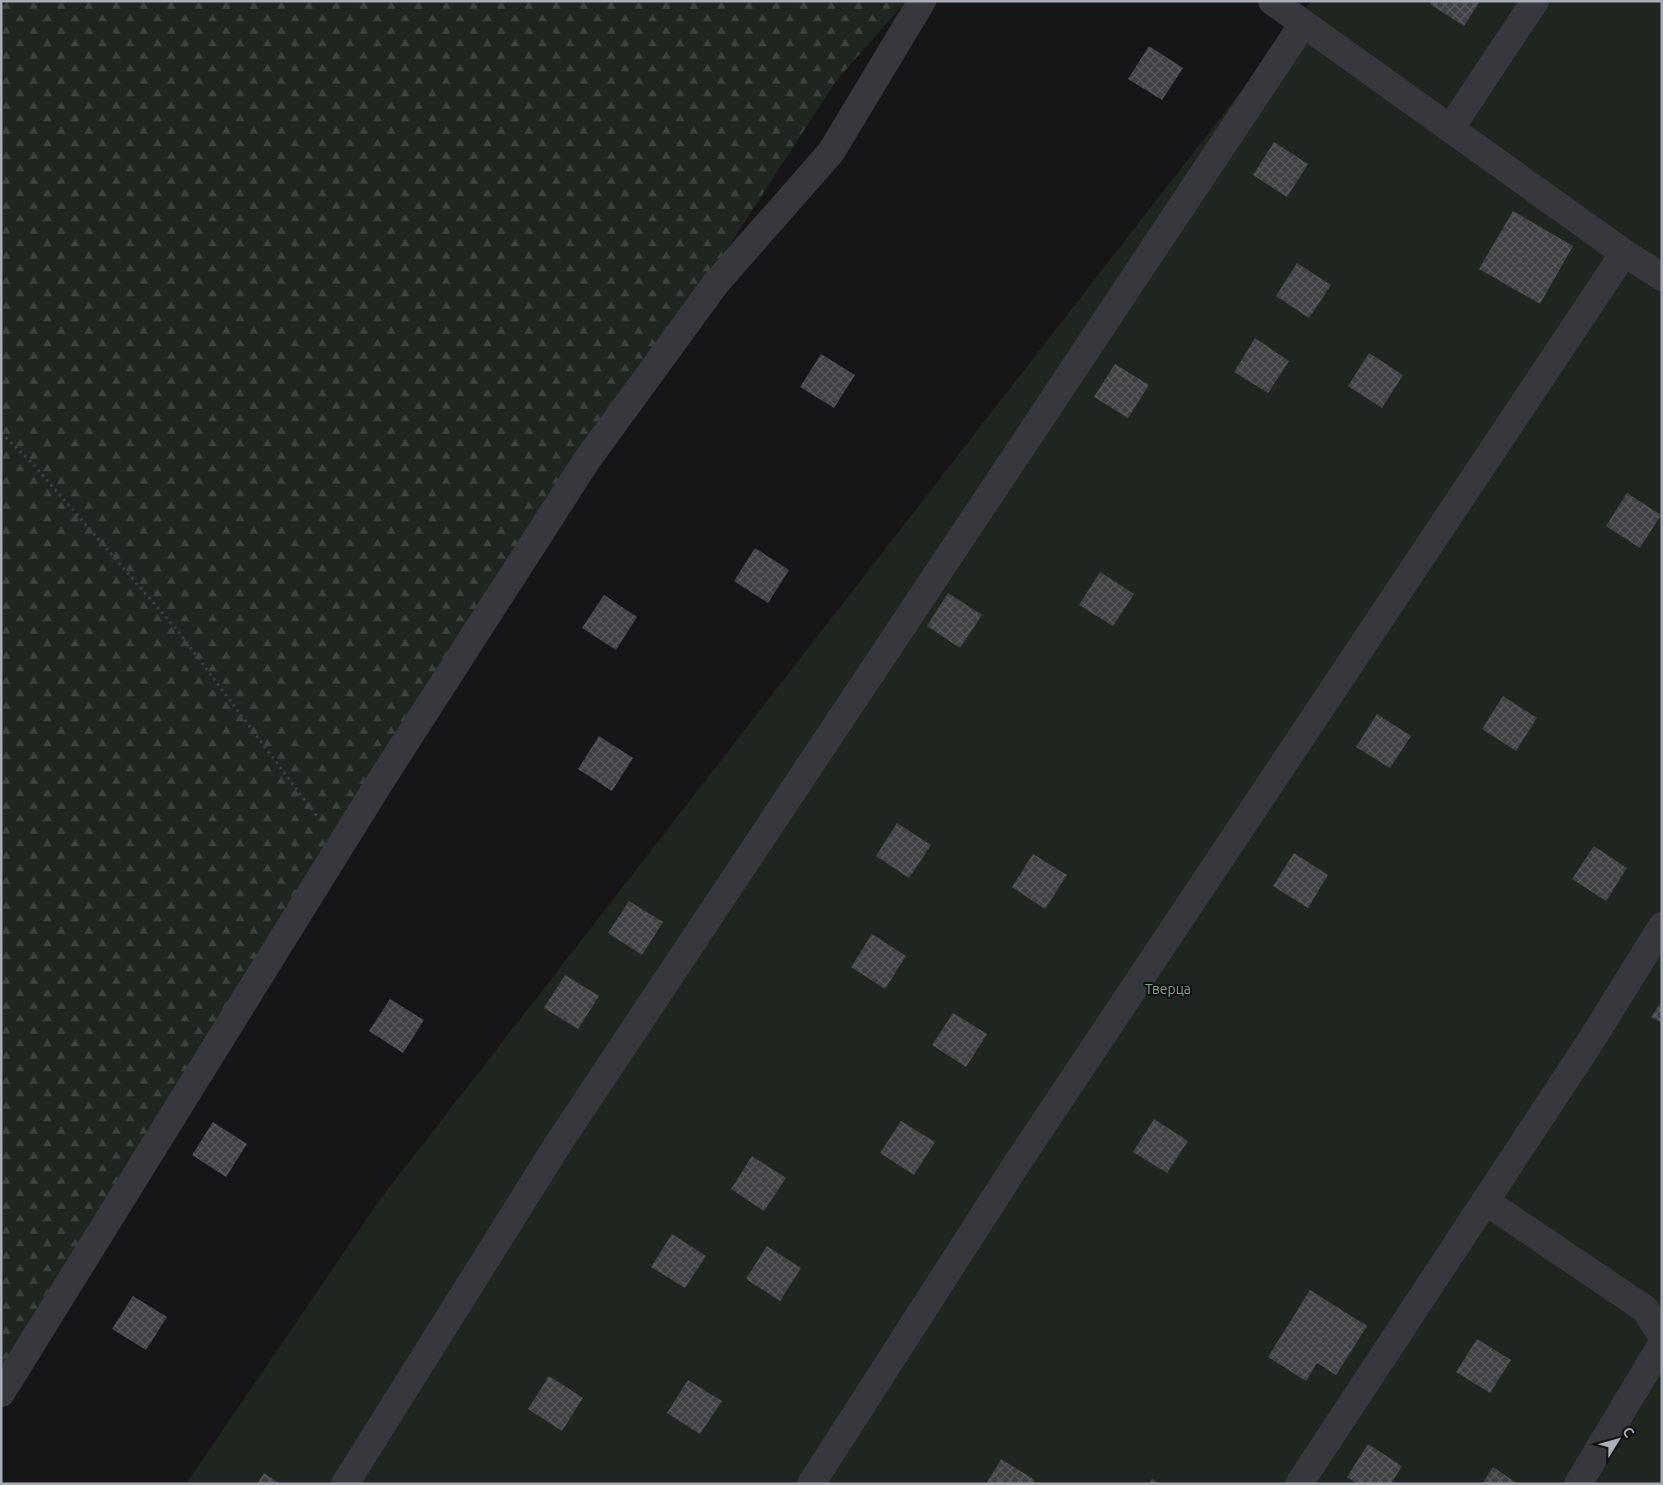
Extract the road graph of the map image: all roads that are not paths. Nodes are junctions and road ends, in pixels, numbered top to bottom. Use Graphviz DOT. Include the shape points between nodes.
graph roads {
  1 [pos="922,1"];
  2 [pos="1272,1"];
  3 [pos="1535,1"];
  4 [pos="1303,24"];
  5 [pos="1450,129"];
  6 [pos="1624,254"];
  7 [pos="1662,276"];
  8 [pos="1662,926"];
  9 [pos="1485,1201"];
  10 [pos="1662,1336"];
  11 [pos="1662,1344"];
  12 [pos="1,1392"];
  13 [pos="345,1484"];
  14 [pos="811,1484"];
  15 [pos="1299,1484"];
  16 [pos="1578,1484"];
  1 -- 12 [label="street" via="831,152 716,283 587,460 378,785"];
  2 -- 4 [label="street"];
  3 -- 5 [label="street"];
  4 -- 5 [label="street"];
  4 -- 13 [label="street" via="558,1144"];
  5 -- 6 [label="street"];
  6 -- 7 [label="street"];
  6 -- 14 [label="street" via="1020,1160"];
  8 -- 9 [label="street"];
  9 -- 10 [label="street" via="1645,1309"];
  9 -- 15 [label="street"];
  11 -- 16 [label="street"];
}
